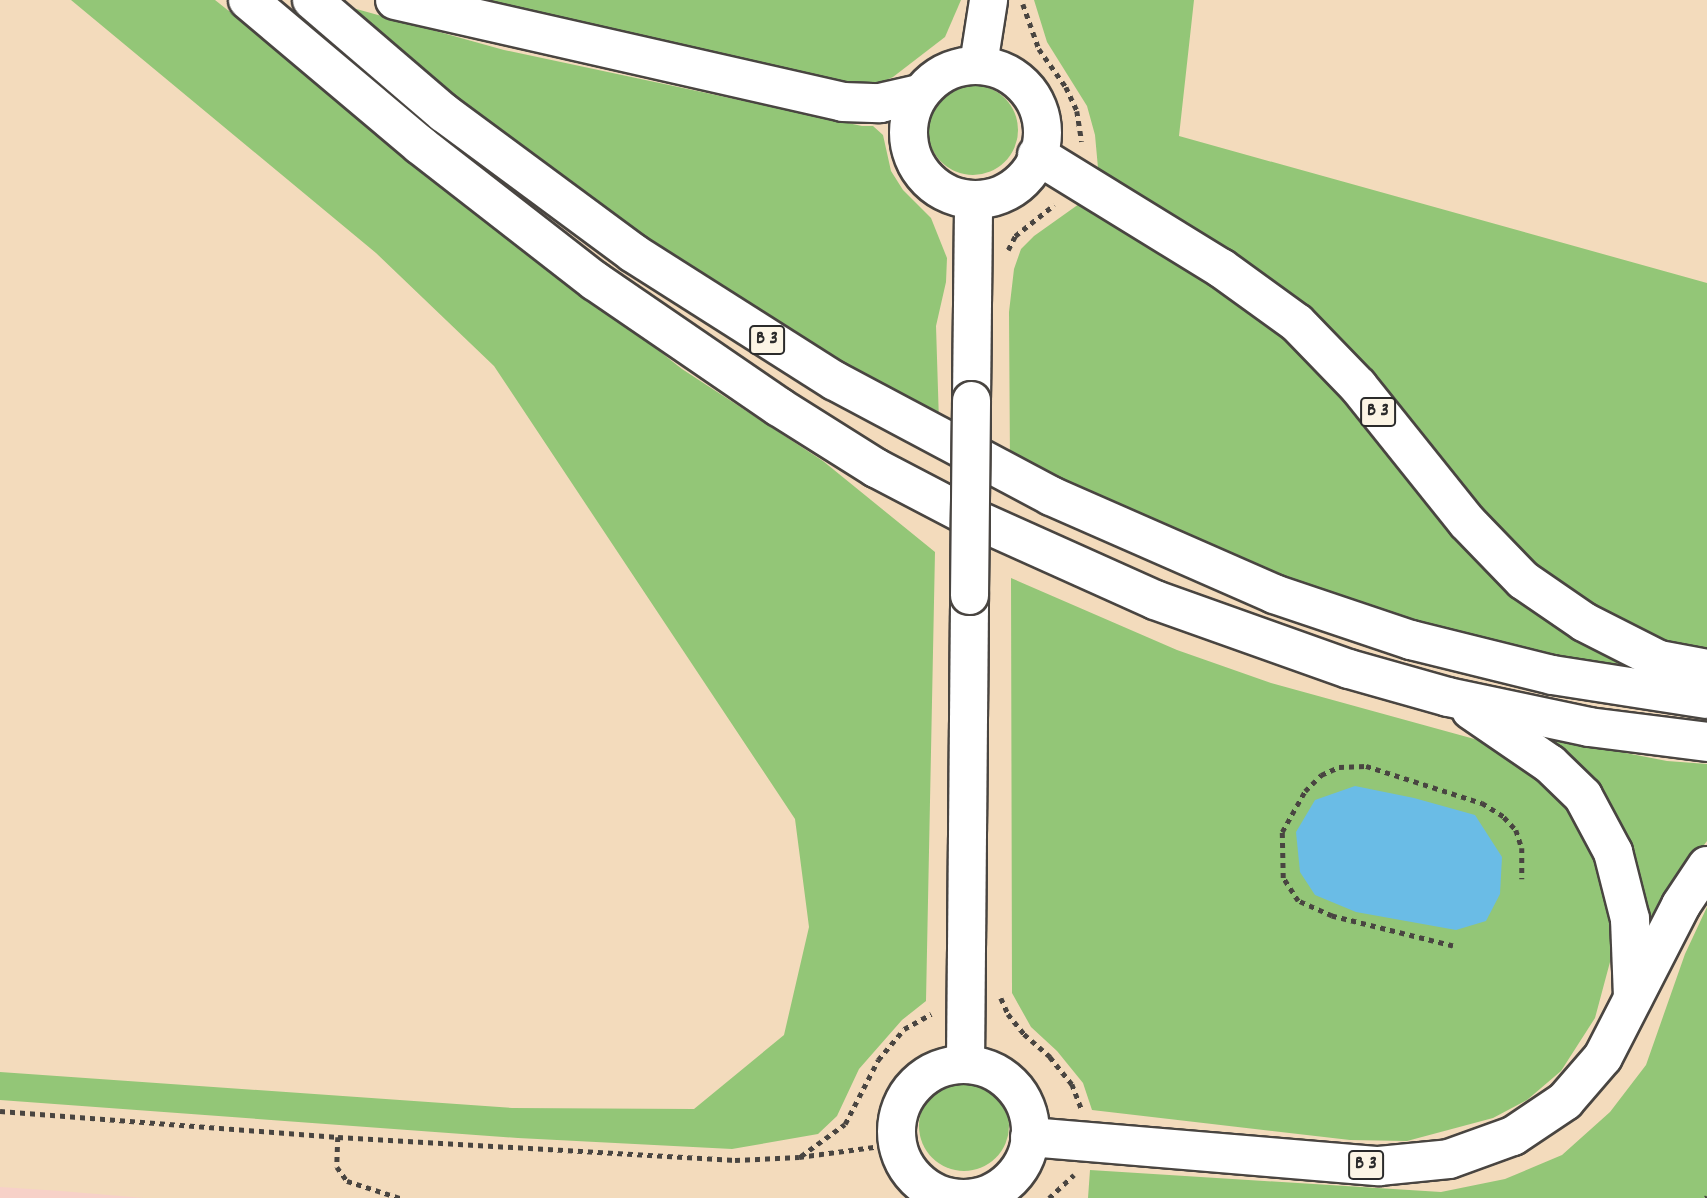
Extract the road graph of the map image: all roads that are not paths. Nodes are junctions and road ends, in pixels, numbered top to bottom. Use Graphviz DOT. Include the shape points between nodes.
graph roads {
  1 [pos="248,0"];
  2 [pos="312,0"];
  3 [pos="395,0"];
  4 [pos="988,0"];
  5 [pos="978,64"];
  6 [pos="918,94"];
  7 [pos="1037,155"];
  8 [pos="972,199"];
  9 [pos="1707,669"];
  10 [pos="1448,696"];
  11 [pos="1707,699"];
  12 [pos="1707,742"];
  13 [pos="1707,866"];
  14 [pos="1633,999"];
  15 [pos="965,1063"];
  16 [pos="1030,1137"];
  1 -- 10 [label="highway, B 3" via="442,162 595,281 876,468 1036,549 1155,600 1337,665"];
  2 -- 11 [label="highway, B 3" via="444,113 633,253 835,381 1051,496 1161,548 1399,637 1552,675"];
  3 -- 6 [label="highway" via="843,102 880,103"];
  4 -- 5 [label="main road"];
  5 -- 6 [label="main road" via="938,75"];
  5 -- 7 [label="main road" via="1013,77 1031,95 1042,131"];
  6 -- 8 [label="main road" via="908,124 911,155 919,170 942,191"];
  7 -- 8 [label="main road" via="1019,183 989,197"];
  7 -- 9 [label="highway, B 3" via="1221,268 1297,323 1358,386 1467,522 1523,580 1584,622 1659,660"];
  8 -- 15 [label="main road, bridge"];
  10 -- 12 [label="highway, B 3" via="1589,727"];
  10 -- 14 [label="highway" via="1550,764 1583,796 1614,852 1630,919"];
  13 -- 14 [label="highway" via="1681,905"];
  14 -- 16 [label="highway, B 3" via="1603,1057 1565,1101 1513,1136 1449,1158 1380,1167"];
  15 -- 16 [label="main road" via="993,1070 1017,1090 1026,1105"];
  15 -- 16 [label="main road" via="932,1070 906,1094 898,1109 896,1144 910,1174 922,1185 953,1198 969,1198 998,1188 1010,1178 1024,1159"];
}
